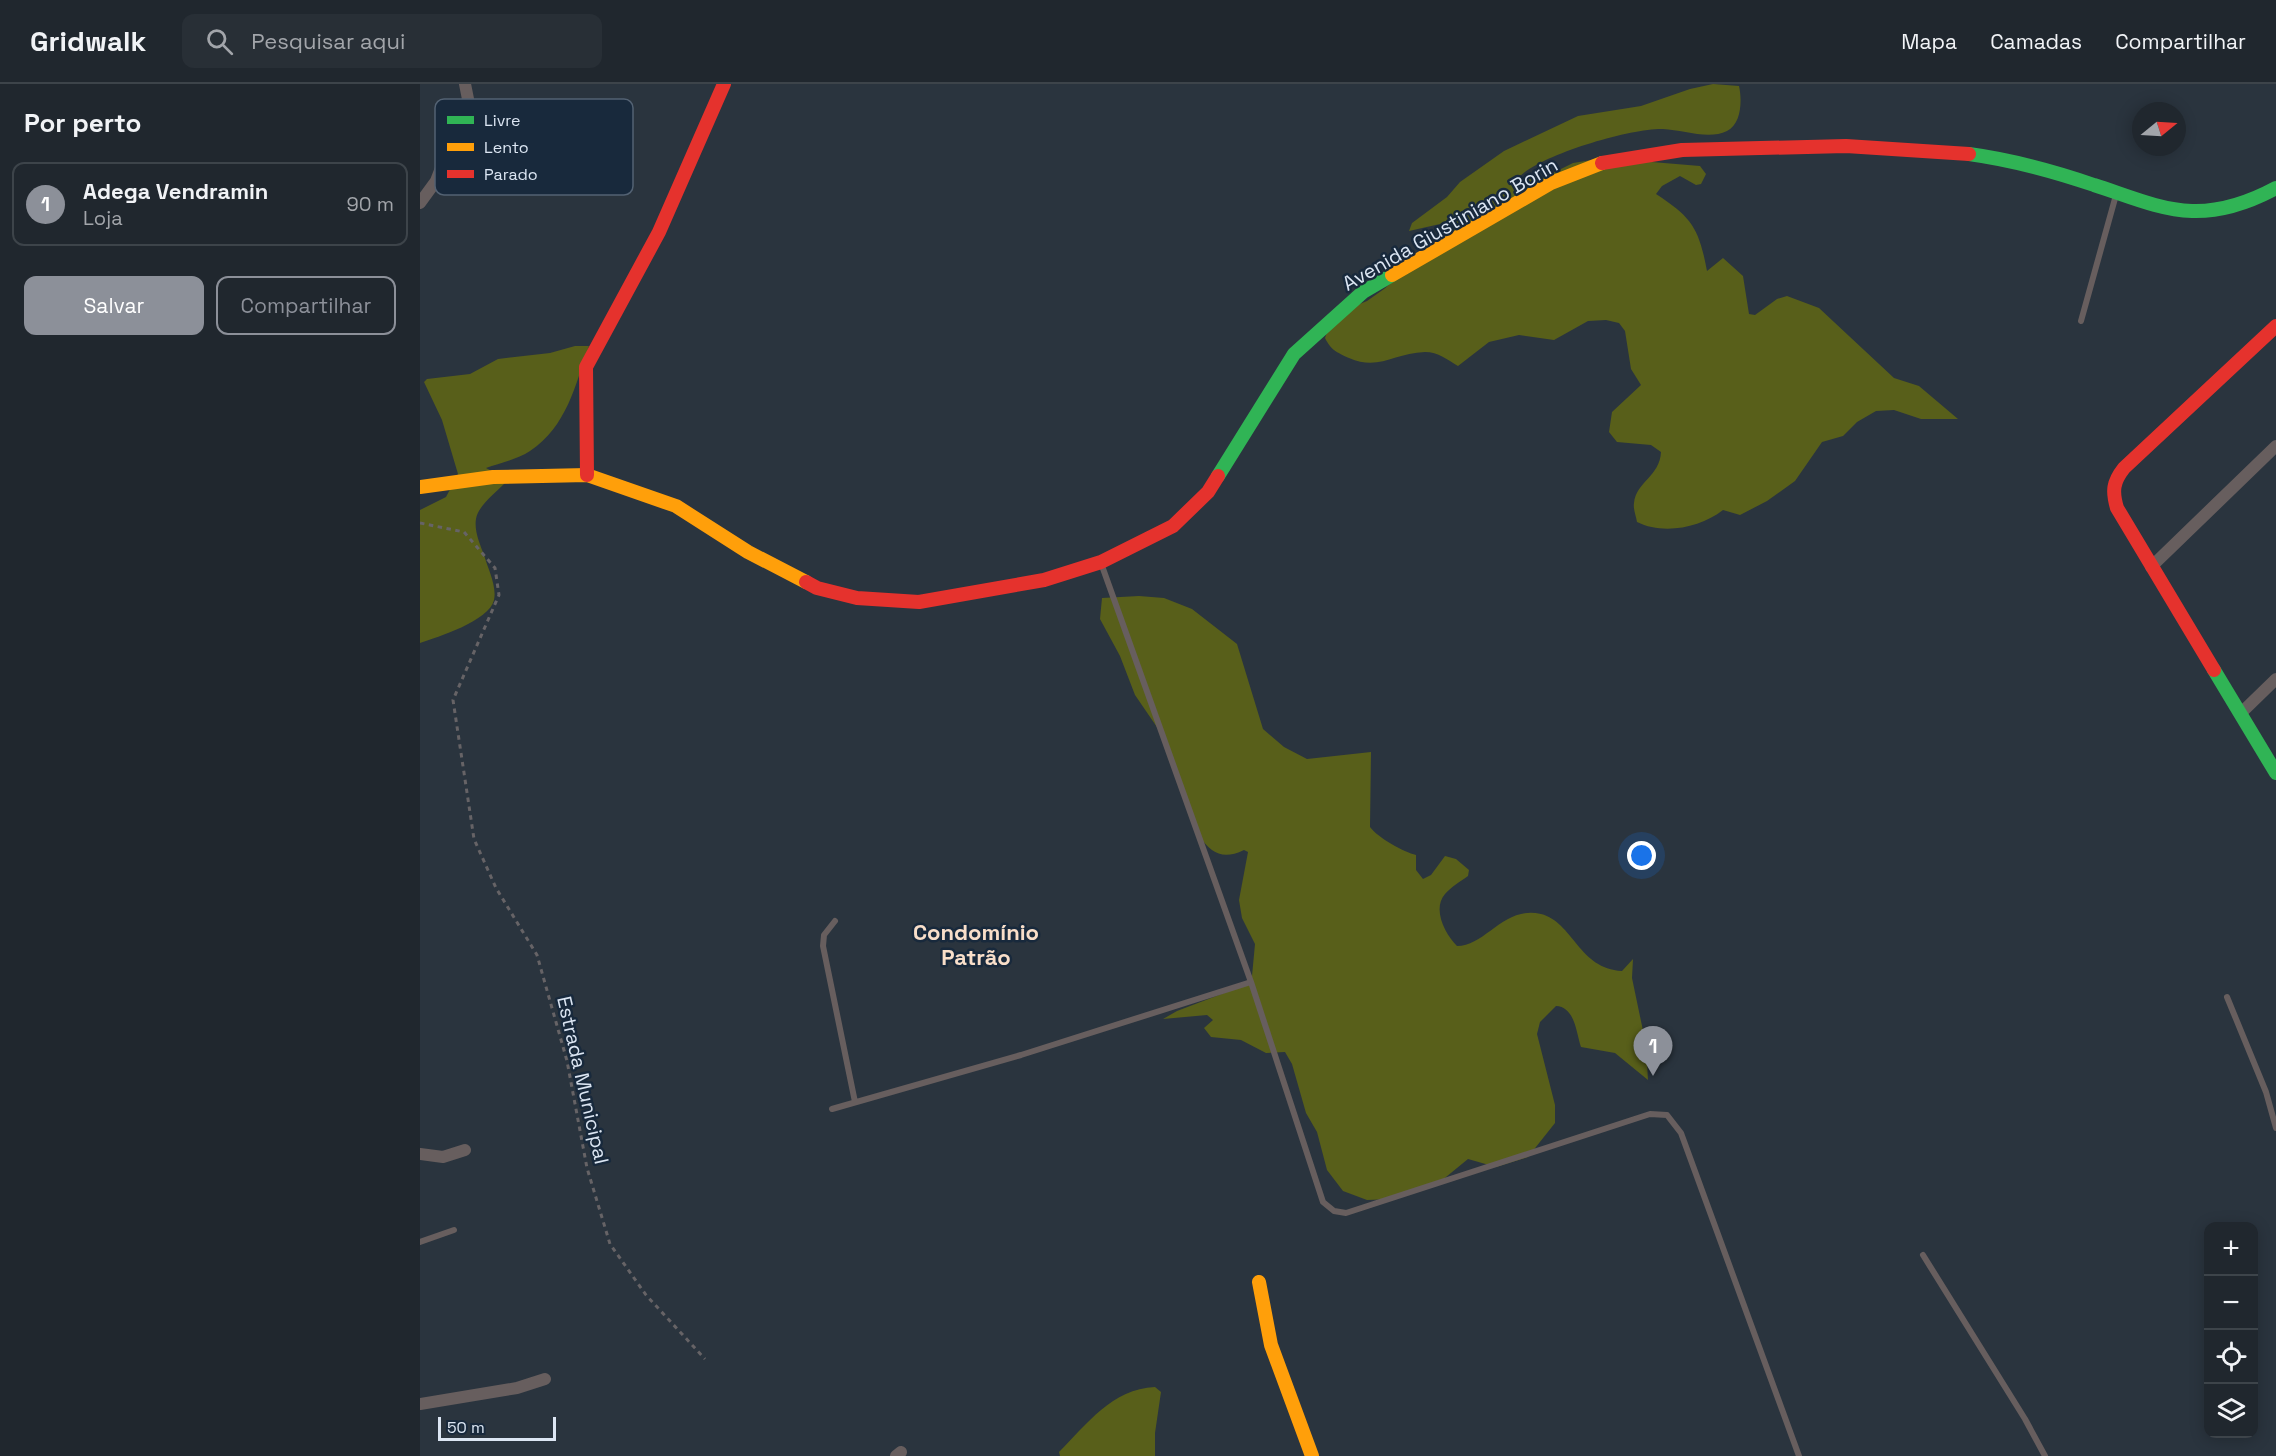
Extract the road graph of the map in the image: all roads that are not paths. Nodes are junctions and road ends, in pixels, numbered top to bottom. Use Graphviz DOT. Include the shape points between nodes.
graph roads {
  1 [pos="465,84"];
  2 [pos="724,84"];
  3 [pos="468,99"];
  4 [pos="435,182"];
  5 [pos="2276,188"];
  6 [pos="2116,194"];
  7 [pos="420,203"];
  8 [pos="2080,321"];
  9 [pos="2276,326"];
  10 [pos="2276,446"];
  11 [pos="587,476"];
  12 [pos="420,487"];
  13 [pos="1101,562"];
  14 [pos="2151,567"];
  15 [pos="2276,679"];
  16 [pos="2240,714"];
  17 [pos="2276,773"];
  18 [pos="835,921"];
  19 [pos="1251,982"];
  20 [pos="2228,997"];
  21 [pos="855,1102"];
  22 [pos="832,1109"];
  23 [pos="2276,1128"];
  24 [pos="465,1150"];
  25 [pos="420,1154"];
  26 [pos="454,1230"];
  27 [pos="420,1242"];
  28 [pos="1923,1256"];
  29 [pos="1259,1282"];
  30 [pos="545,1378"];
  31 [pos="420,1404"];
  32 [pos="1312,1456"];
  33 [pos="1799,1456"];
  34 [pos="2045,1456"];
  1 -- 3 [label="street"];
  2 -- 11 [label="main road" via="659,232 586,367"];
  4 -- 7 [label="street"];
  5 -- 6 [label="main road, Avenida Giustiniano Borin" via="2252,201 2192,211"];
  6 -- 8 [label="lane"];
  6 -- 13 [label="main road, Avenida Giustiniano Borin" via="2043,168 1947,151 1846,146 1682,150 1598,164 1551,183 1363,292 1294,354 1208,492 1173,526"];
  9 -- 14 [label="main road" via="2115,480 2112,493 2117,508"];
  10 -- 14 [label="street"];
  11 -- 12 [label="main road, Avenida Giustiniano Borin" via="493,477"];
  11 -- 13 [label="main road, Avenida Giustiniano Borin" via="676,506 748,552 817,588 857,598 919,602 1044,580"];
  13 -- 19 [label="lane"];
  14 -- 16 [label="main road"];
  15 -- 16 [label="street"];
  16 -- 17 [label="main road"];
  18 -- 21 [label="lane" via="824,935 823,946"];
  19 -- 21 [label="lane" via="1021,1055"];
  19 -- 33 [label="lane" via="1323,1202 1334,1211 1346,1213 1650,1114 1667,1115 1681,1133"];
  20 -- 23 [label="lane"];
  21 -- 22 [label="lane"];
  24 -- 25 [label="street" via="443,1157"];
  26 -- 27 [label="lane"];
  28 -- 34 [label="lane"];
  29 -- 32 [label="main road" via="1272,1345"];
  30 -- 31 [label="street" via="517,1388"];
}
